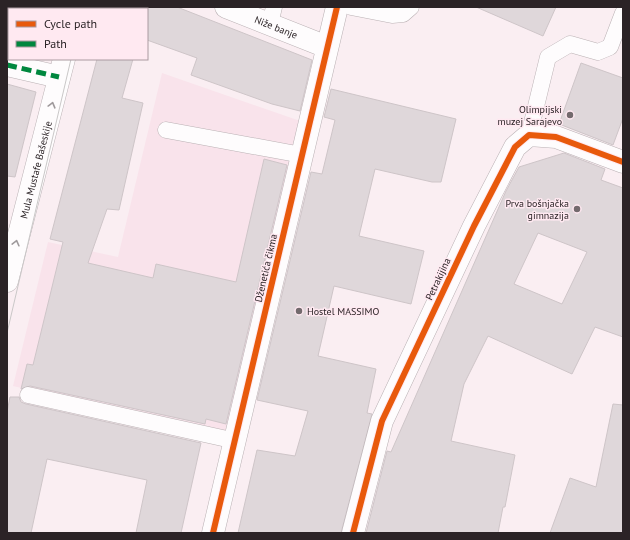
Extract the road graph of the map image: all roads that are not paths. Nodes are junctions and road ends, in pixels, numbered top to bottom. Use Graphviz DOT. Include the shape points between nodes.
graph roads {
  1 [pos="226,7"];
  2 [pos="338,7"];
  3 [pos="351,7"];
  4 [pos="411,7"];
  5 [pos="623,13"];
  6 [pos="272,16"];
  7 [pos="327,48"];
  8 [pos="7,65"];
  9 [pos="62,68"];
  10 [pos="166,130"];
  11 [pos="529,135"];
  12 [pos="302,155"];
  13 [pos="623,162"];
  14 [pos="7,281"];
  15 [pos="28,395"];
  16 [pos="236,441"];
  17 [pos="213,533"];
  18 [pos="353,533"];
  1 -- 6 [label="street, Niže banje"];
  2 -- 7 [label="street, Dženetića čikma"];
  3 -- 4 [label="lane" via="392,15 403,14"];
  5 -- 11 [label="lane" via="610,47 598,52 570,44 548,57"];
  6 -- 7 [label="street, Niže banje"];
  7 -- 12 [label="street, Dženetića čikma"];
  8 -- 9 [label="street"];
  14 -- 9 [label="street, Mula Mustafe Bašeskije, one-way"];
  10 -- 12 [label="lane"];
  11 -- 13 [label="street" via="556,137"];
  11 -- 18 [label="street, Petrakijina" via="515,147 474,226 382,421"];
  12 -- 16 [label="street, Dženetića čikma"];
  15 -- 16 [label="lane"];
  16 -- 17 [label="street, Dženetića čikma"];
}
